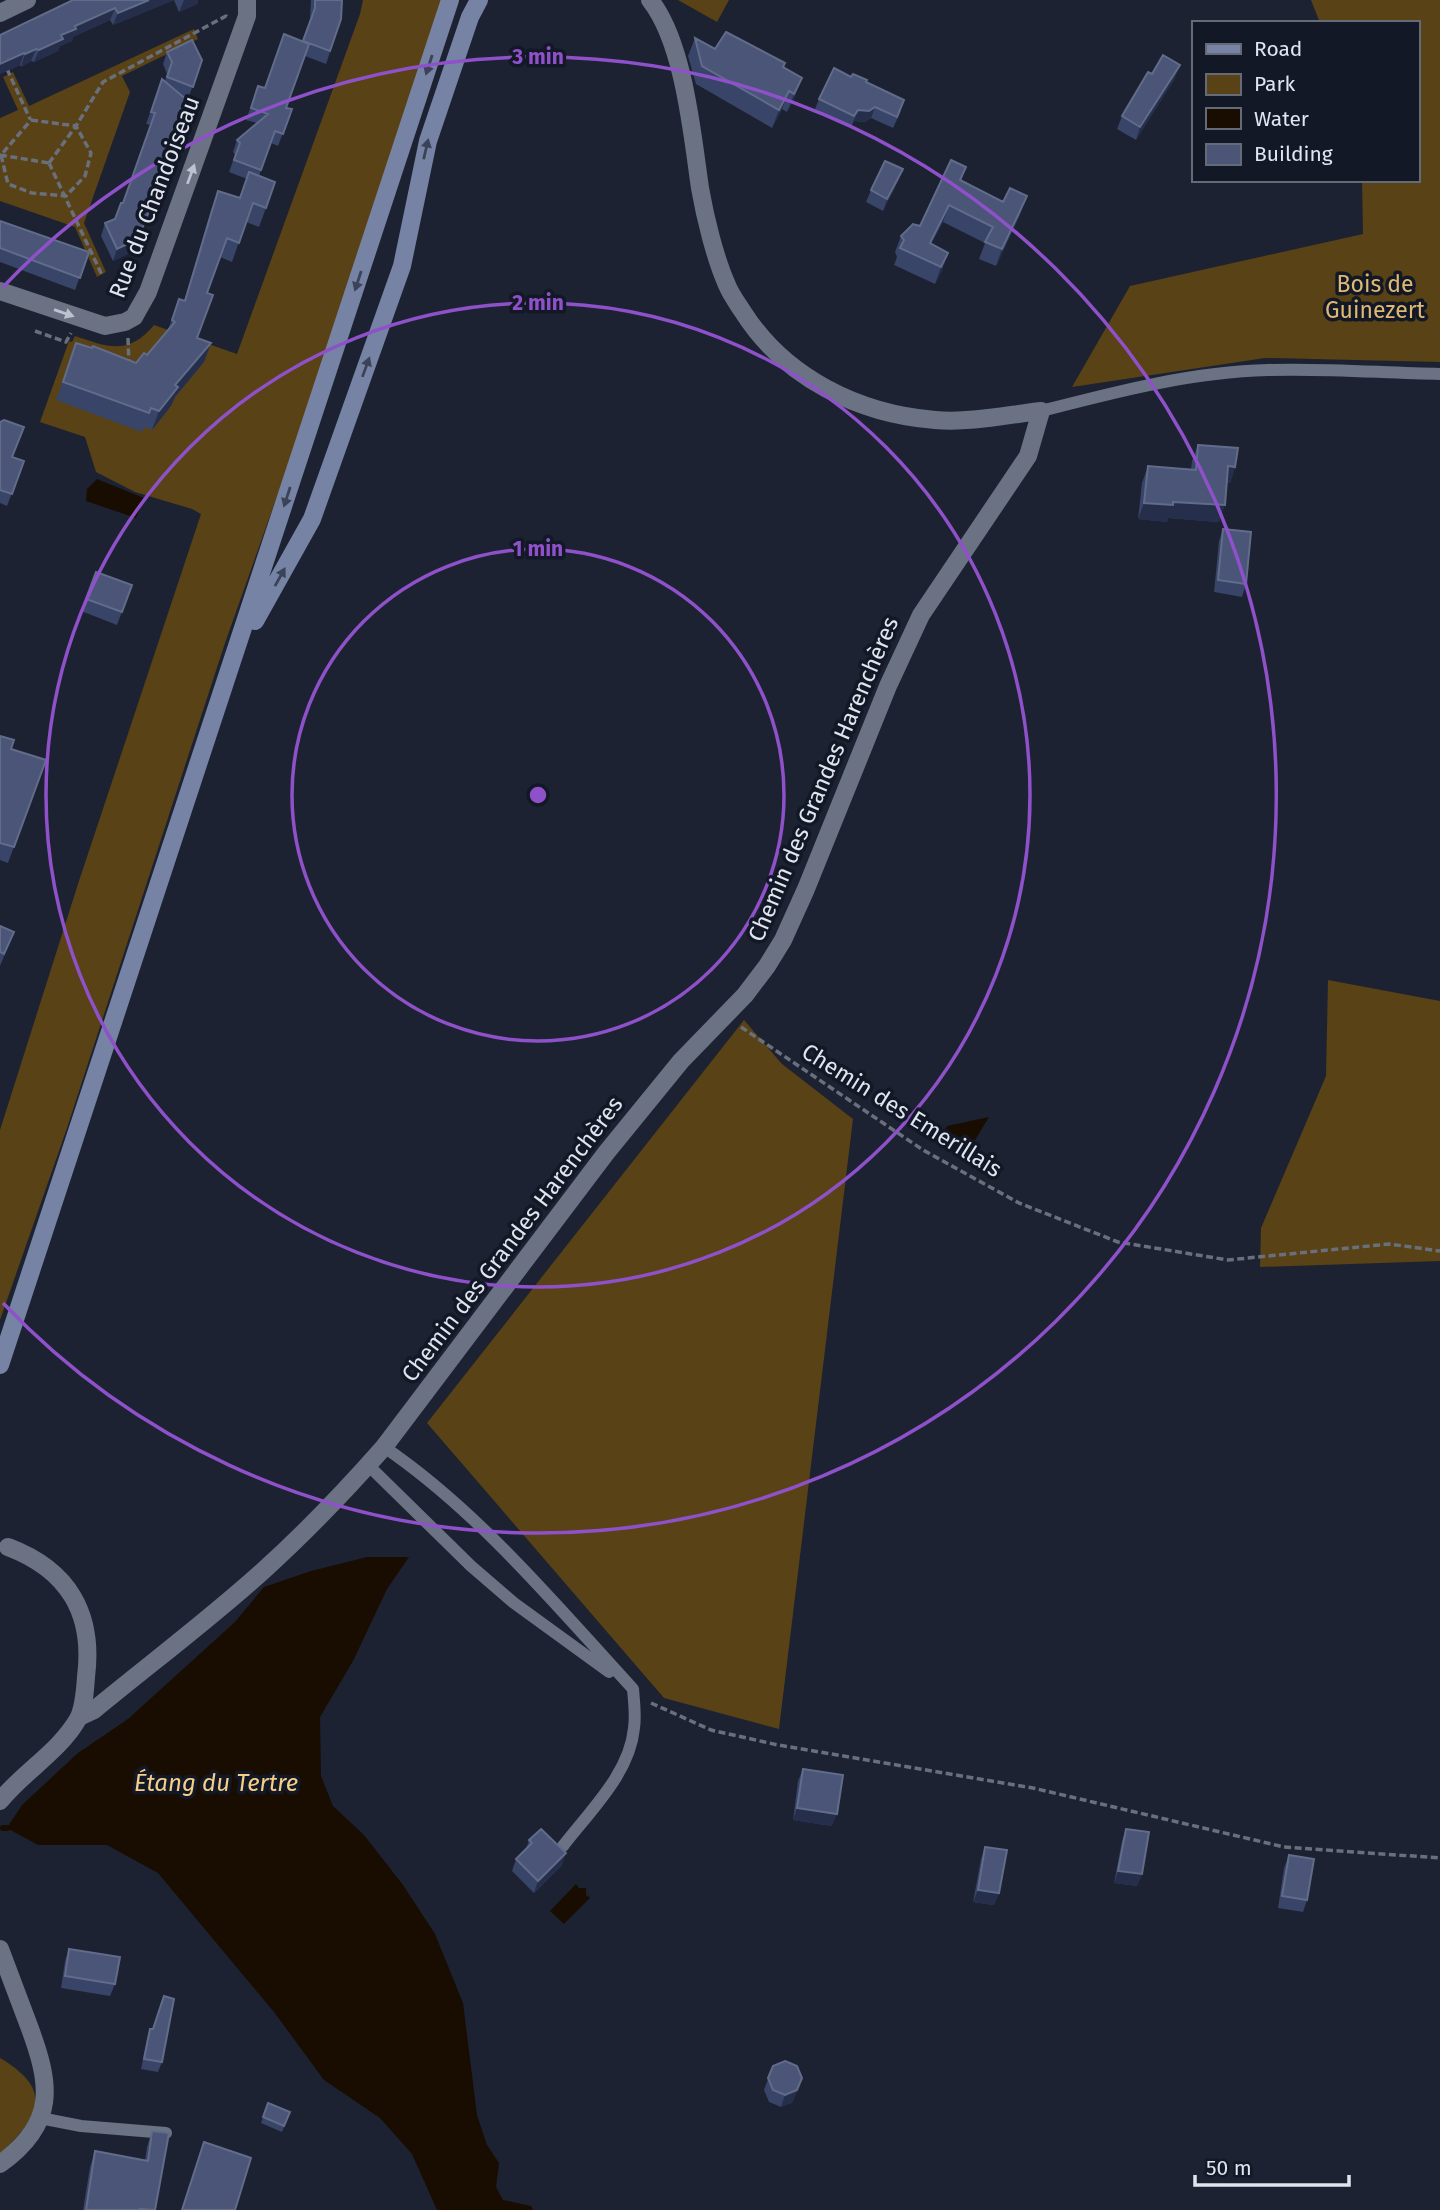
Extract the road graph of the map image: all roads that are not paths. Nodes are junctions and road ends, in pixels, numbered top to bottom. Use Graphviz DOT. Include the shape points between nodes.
graph roads {
  1 [pos="27,0"];
  2 [pos="247,0"];
  3 [pos="450,0"];
  4 [pos="479,0"];
  5 [pos="650,0"];
  6 [pos="0,13"];
  7 [pos="2,297"];
  8 [pos="1440,374"];
  9 [pos="1041,411"];
  10 [pos="234,658"];
  11 [pos="0,1364"];
  12 [pos="384,1447"];
  13 [pos="368,1465"];
  14 [pos="8,1547"];
  15 [pos="633,1689"];
  16 [pos="79,1717"];
  17 [pos="0,1801"];
  18 [pos="564,1846"];
  19 [pos="0,1949"];
  20 [pos="40,2118"];
  21 [pos="166,2133"];
  22 [pos="0,2164"];
  1 -- 6 [label="street"];
  7 -- 2 [label="street, Rue du Chandoiseau, one-way" via="105,326 134,317 148,292 247,16"];
  3 -- 10 [label="main road, one-way"];
  10 -- 4 [label="main road, one-way" via="312,519 402,265 428,141"];
  5 -- 9 [label="street" via="662,15 673,47 703,205 727,286 777,356 856,403 899,415 968,421"];
  8 -- 9 [label="lane" via="1267,370 1139,386"];
  9 -- 12 [label="street, Chemin des Grandes Harenchères" via="1028,456 921,615 806,889 768,966 681,1061 606,1153"];
  10 -- 11 [label="main road"];
  12 -- 13 [label="street, Chemin des Grandes Harenchères"];
  12 -- 15 [label="lane" via="411,1465 508,1554"];
  13 -- 15 [label="lane" via="514,1603"];
  13 -- 16 [label="street, Chemin des Grandes Harenchères" via="264,1570 94,1710"];
  14 -- 16 [label="street" via="52,1572 82,1612 88,1662"];
  15 -- 18 [label="lane" via="635,1726 618,1774"];
  16 -- 17 [label="street"];
  19 -- 20 [label="street" via="45,2073"];
  20 -- 21 [label="lane"];
  20 -- 22 [label="street" via="26,2142"];
}
